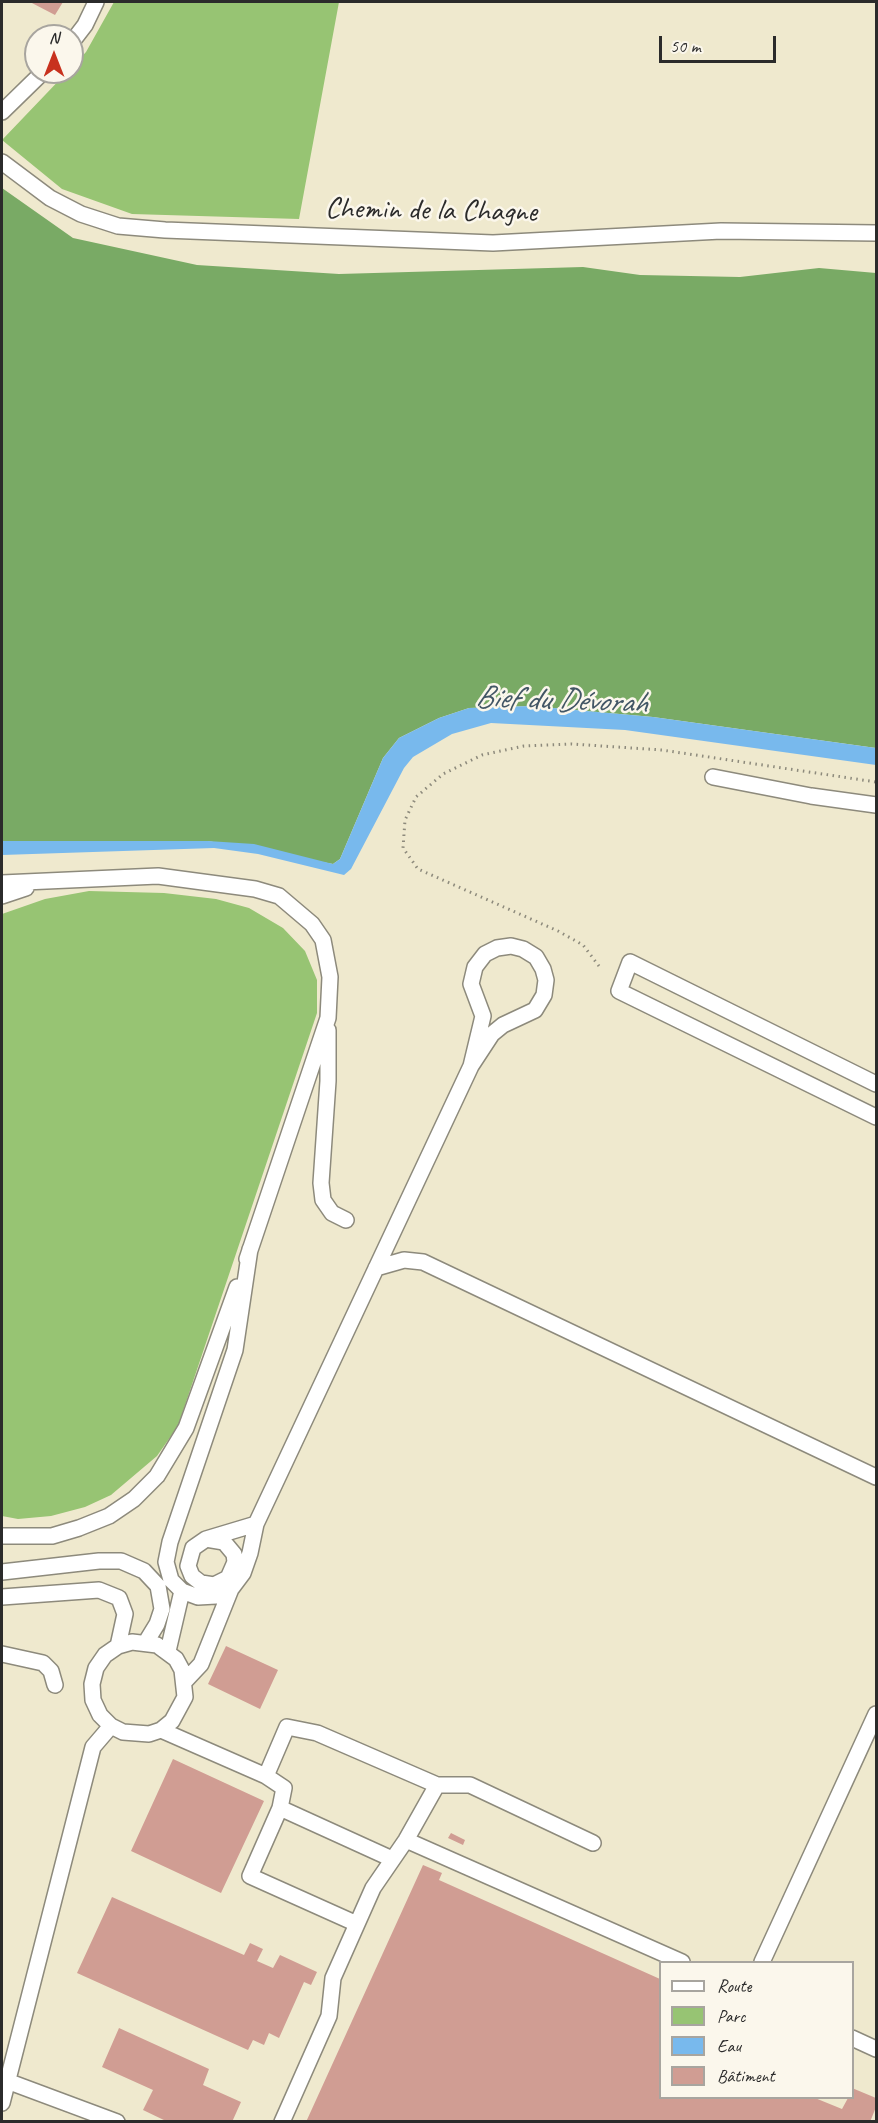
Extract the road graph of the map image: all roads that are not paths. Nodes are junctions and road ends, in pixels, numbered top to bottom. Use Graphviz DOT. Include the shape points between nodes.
graph roads {
  1 [pos="96,2"];
  2 [pos="84,26"];
  3 [pos="31,84"];
  4 [pos="2,112"];
  5 [pos="2,162"];
  6 [pos="876,233"];
  7 [pos="713,777"];
  8 [pos="876,805"];
  9 [pos="52,881"];
  10 [pos="2,883"];
  11 [pos="2,896"];
  12 [pos="328,1018"];
  13 [pos="471,1066"];
  14 [pos="876,1084"];
  15 [pos="876,1117"];
  16 [pos="346,1220"];
  17 [pos="250,1249"];
  18 [pos="376,1268"];
  19 [pos="876,1477"];
  20 [pos="256,1524"];
  21 [pos="2,1536"];
  22 [pos="207,1539"];
  23 [pos="2,1572"];
  24 [pos="231,1589"];
  25 [pos="182,1592"];
  26 [pos="2,1597"];
  27 [pos="146,1642"];
  28 [pos="118,1646"];
  29 [pos="168,1651"];
  30 [pos="2,1654"];
  31 [pos="185,1681"];
  32 [pos="55,1685"];
  33 [pos="876,1714"];
  34 [pos="111,1726"];
  35 [pos="161,1730"];
  36 [pos="266,1776"];
  37 [pos="437,1785"];
  38 [pos="280,1808"];
  39 [pos="406,1840"];
  40 [pos="593,1843"];
  41 [pos="392,1859"];
  42 [pos="357,1924"];
  43 [pos="680,1961"];
  44 [pos="762,1961"];
  45 [pos="854,2039"];
  46 [pos="876,2049"];
  47 [pos="7,2081"];
  48 [pos="2,2103"];
  49 [pos="117,2121"];
  50 [pos="282,2121"];
  1 -- 2 [label="street"];
  3 -- 4 [label="street"];
  5 -- 6 [label="street, Chemin de la Chagne" via="50,198 81,214 118,226 165,230 493,243 721,231"];
  7 -- 8 [label="street"];
  9 -- 10 [label="street"];
  9 -- 11 [label="street"];
  9 -- 12 [label="street" via="158,876 279,896 312,924 323,940 330,977"];
  12 -- 16 [label="street" via="321,1184 323,1200 332,1213"];
  12 -- 17 [label="street"];
  13 -- 13 [label="street" via="483,1016 471,984 475,967 485,954 497,948 524,949 536,957 543,969 544,994 535,1010 492,1034"];
  13 -- 18 [label="street"];
  14 -- 15 [label="street" via="630,962 619,991"];
  17 -- 21 [label="street" via="186,1428 157,1476 109,1516 79,1528 52,1536"];
  17 -- 25 [label="street" via="235,1350 166,1562 171,1580"];
  18 -- 19 [label="street" via="404,1260 433,1266"];
  18 -- 20 [label="street"];
  20 -- 22 [label="street"];
  20 -- 24 [label="street" via="243,1573"];
  23 -- 27 [label="street" via="99,1561 121,1562 144,1571 158,1586 162,1609"];
  24 -- 25 [label="street" via="216,1596 198,1597"];
  24 -- 31 [label="street" via="201,1664"];
  25 -- 29 [label="street"];
  26 -- 28 [label="street" via="99,1590 119,1598 125,1614"];
  27 -- 28 [label="street"];
  27 -- 29 [label="street"];
  28 -- 34 [label="street" via="96,1668 92,1684 93,1700"];
  29 -- 31 [label="street" via="176,1659"];
  30 -- 32 [label="street" via="43,1663 51,1671"];
  31 -- 35 [label="street" via="180,1710"];
  33 -- 44 [label="street"];
  34 -- 35 [label="street" via="136,1735"];
  34 -- 47 [label="street" via="93,1746"];
  35 -- 36 [label="street"];
  36 -- 37 [label="street" via="287,1727 317,1733"];
  36 -- 38 [label="street" via="284,1788"];
  37 -- 39 [label="street"];
  37 -- 40 [label="street" via="470,1785"];
  38 -- 41 [label="street"];
  38 -- 42 [label="street" via="250,1876"];
  39 -- 41 [label="street"];
  39 -- 43 [label="street"];
  41 -- 42 [label="street" via="377,1880"];
  42 -- 50 [label="street" via="333,1978 329,2016"];
  45 -- 46 [label="street"];
  47 -- 48 [label="street"];
  47 -- 49 [label="street"];
}
